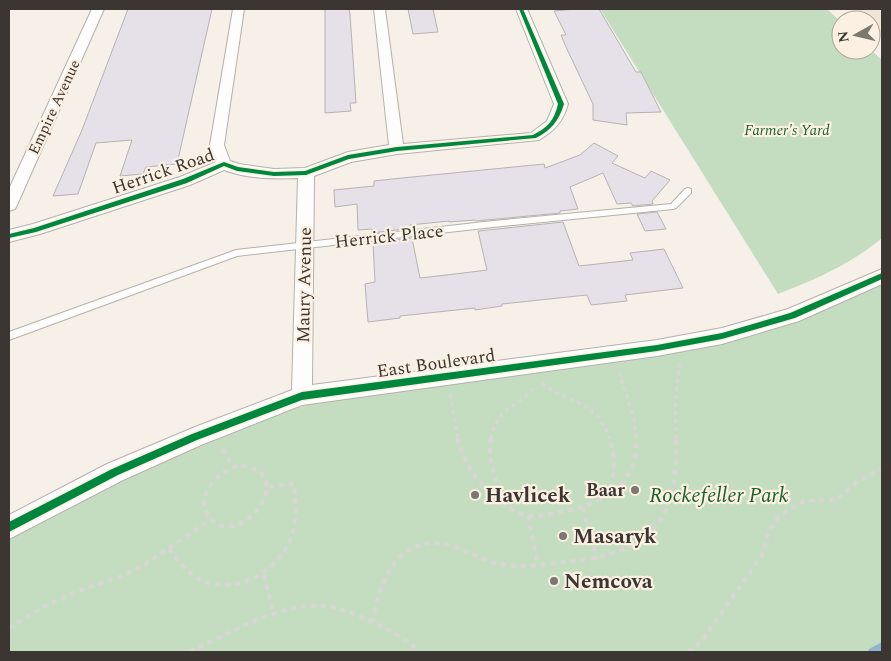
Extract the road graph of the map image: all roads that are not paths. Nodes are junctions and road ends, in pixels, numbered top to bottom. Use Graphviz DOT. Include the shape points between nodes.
graph roads {
  1 [pos="98,9"];
  2 [pos="238,9"];
  3 [pos="379,9"];
  4 [pos="521,9"];
  5 [pos="558,117"];
  6 [pos="397,149"];
  7 [pos="224,164"];
  8 [pos="306,174"];
  9 [pos="688,191"];
  10 [pos="9,205"];
  11 [pos="9,236"];
  12 [pos="304,245"];
  13 [pos="882,276"];
  14 [pos="9,336"];
  15 [pos="302,396"];
  16 [pos="9,526"];
  1 -- 10 [label="street, Empire Avenue"];
  2 -- 7 [label="street" via="217,146"];
  3 -- 6 [label="street"];
  4 -- 5 [label="street" via="561,104"];
  5 -- 6 [label="street, Herrick Road" via="534,138"];
  6 -- 8 [label="street, Herrick Road" via="348,157"];
  7 -- 8 [label="street, Herrick Road" via="265,173"];
  7 -- 11 [label="street, Herrick Road" via="176,184"];
  8 -- 12 [label="street, Maury Avenue"];
  9 -- 12 [label="lane, Herrick Place" via="673,206"];
  12 -- 14 [label="lane, Herrick Place" via="236,253"];
  12 -- 15 [label="street, Maury Avenue"];
  13 -- 15 [label="street, East Boulevard" via="806,311 722,336 657,348"];
  15 -- 16 [label="street, East Boulevard" via="114,472"];
}
